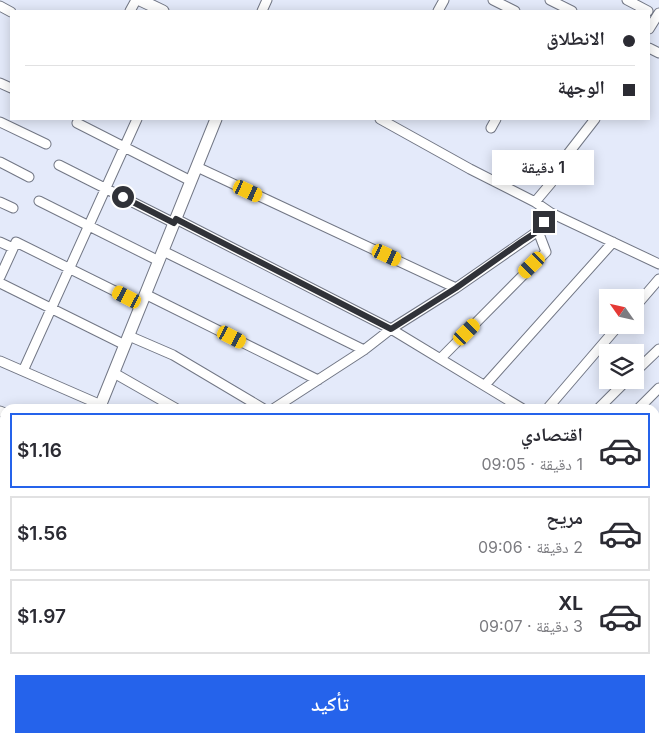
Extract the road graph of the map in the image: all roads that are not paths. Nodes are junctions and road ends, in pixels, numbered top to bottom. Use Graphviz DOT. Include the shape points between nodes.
graph roads {
  1 [pos="140,0"];
  2 [pos="493,0"];
  3 [pos="630,5"];
  4 [pos="161,10"];
  5 [pos="513,10"];
  6 [pos="644,10"];
  7 [pos="137,120"];
  8 [pos="216,120"];
  9 [pos="382,120"];
  10 [pos="495,120"];
  11 [pos="594,120"];
  12 [pos="0,122"];
  13 [pos="77,123"];
  14 [pos="491,128"];
  15 [pos="46,144"];
  16 [pos="124,147"];
  17 [pos="0,162"];
  18 [pos="60,165"];
  19 [pos="197,167"];
  20 [pos="29,177"];
  21 [pos="191,181"];
  22 [pos="106,188"];
  23 [pos="39,201"];
  24 [pos="0,202"];
  25 [pos="535,202"];
  26 [pos="13,208"];
  27 [pos="551,212"];
  28 [pos="175,221"];
  29 [pos="88,226"];
  30 [pos="538,231"];
  31 [pos="0,242"];
  32 [pos="613,242"];
  33 [pos="13,248"];
  34 [pos="161,256"];
  35 [pos="659,264"];
  36 [pos="69,268"];
  37 [pos="0,277"];
  38 [pos="659,279"];
  39 [pos="0,283"];
  40 [pos="456,288"];
  41 [pos="644,296"];
  42 [pos="143,299"];
  43 [pos="51,308"];
  44 [pos="391,329"];
  45 [pos="612,334"];
  46 [pos="127,341"];
  47 [pos="659,348"];
  48 [pos="364,350"];
  49 [pos="441,358"];
  50 [pos="0,361"];
  51 [pos="644,363"];
  52 [pos="23,371"];
  53 [pos="114,373"];
  54 [pos="318,380"];
  55 [pos="485,385"];
  56 [pos="659,388"];
  57 [pos="618,389"];
  58 [pos="94,404"];
  59 [pos="101,404"];
  60 [pos="168,404"];
  61 [pos="255,404"];
  62 [pos="281,404"];
  63 [pos="515,404"];
  64 [pos="551,404"];
  65 [pos="603,404"];
  66 [pos="643,404"];
  1 -- 4 [label="street"];
  2 -- 5 [label="street"];
  3 -- 6 [label="street"];
  7 -- 16 [label="street"];
  8 -- 19 [label="street"];
  9 -- 25 [label="street"];
  10 -- 14 [label="street"];
  11 -- 25 [label="street"];
  12 -- 15 [label="street"];
  13 -- 16 [label="street"];
  16 -- 21 [label="street"];
  16 -- 22 [label="street"];
  17 -- 20 [label="street"];
  18 -- 22 [label="street"];
  19 -- 21 [label="street"];
  19 -- 40 [label="street"];
  21 -- 28 [label="street"];
  22 -- 28 [label="street"];
  22 -- 29 [label="street"];
  23 -- 29 [label="street"];
  24 -- 26 [label="street"];
  25 -- 27 [label="street"];
  27 -- 30 [label="street"];
  27 -- 32 [label="street"];
  28 -- 34 [label="street"];
  28 -- 44 [label="street"];
  29 -- 34 [label="street"];
  29 -- 36 [label="street"];
  30 -- 40 [label="street"];
  30 -- 49 [label="street" via="546,252"];
  31 -- 33 [label="street"];
  32 -- 35 [label="street"];
  32 -- 55 [label="street"];
  33 -- 36 [label="street" via="16,242"];
  33 -- 37 [label="street"];
  34 -- 42 [label="street"];
  34 -- 48 [label="street"];
  36 -- 42 [label="street"];
  36 -- 43 [label="street"];
  38 -- 41 [label="street"];
  39 -- 43 [label="street"];
  40 -- 44 [label="street"];
  42 -- 46 [label="street"];
  42 -- 54 [label="street"];
  43 -- 46 [label="street"];
  43 -- 52 [label="street"];
  44 -- 48 [label="street"];
  44 -- 49 [label="street"];
  45 -- 64 [label="street"];
  46 -- 53 [label="street"];
  46 -- 61 [label="street" via="173,356"];
  47 -- 51 [label="street"];
  48 -- 54 [label="street"];
  49 -- 55 [label="street"];
  50 -- 52 [label="street"];
  52 -- 58 [label="street"];
  53 -- 59 [label="street"];
  53 -- 60 [label="street"];
  54 -- 62 [label="street"];
  55 -- 63 [label="street"];
  56 -- 66 [label="street"];
  57 -- 65 [label="street"];
}
